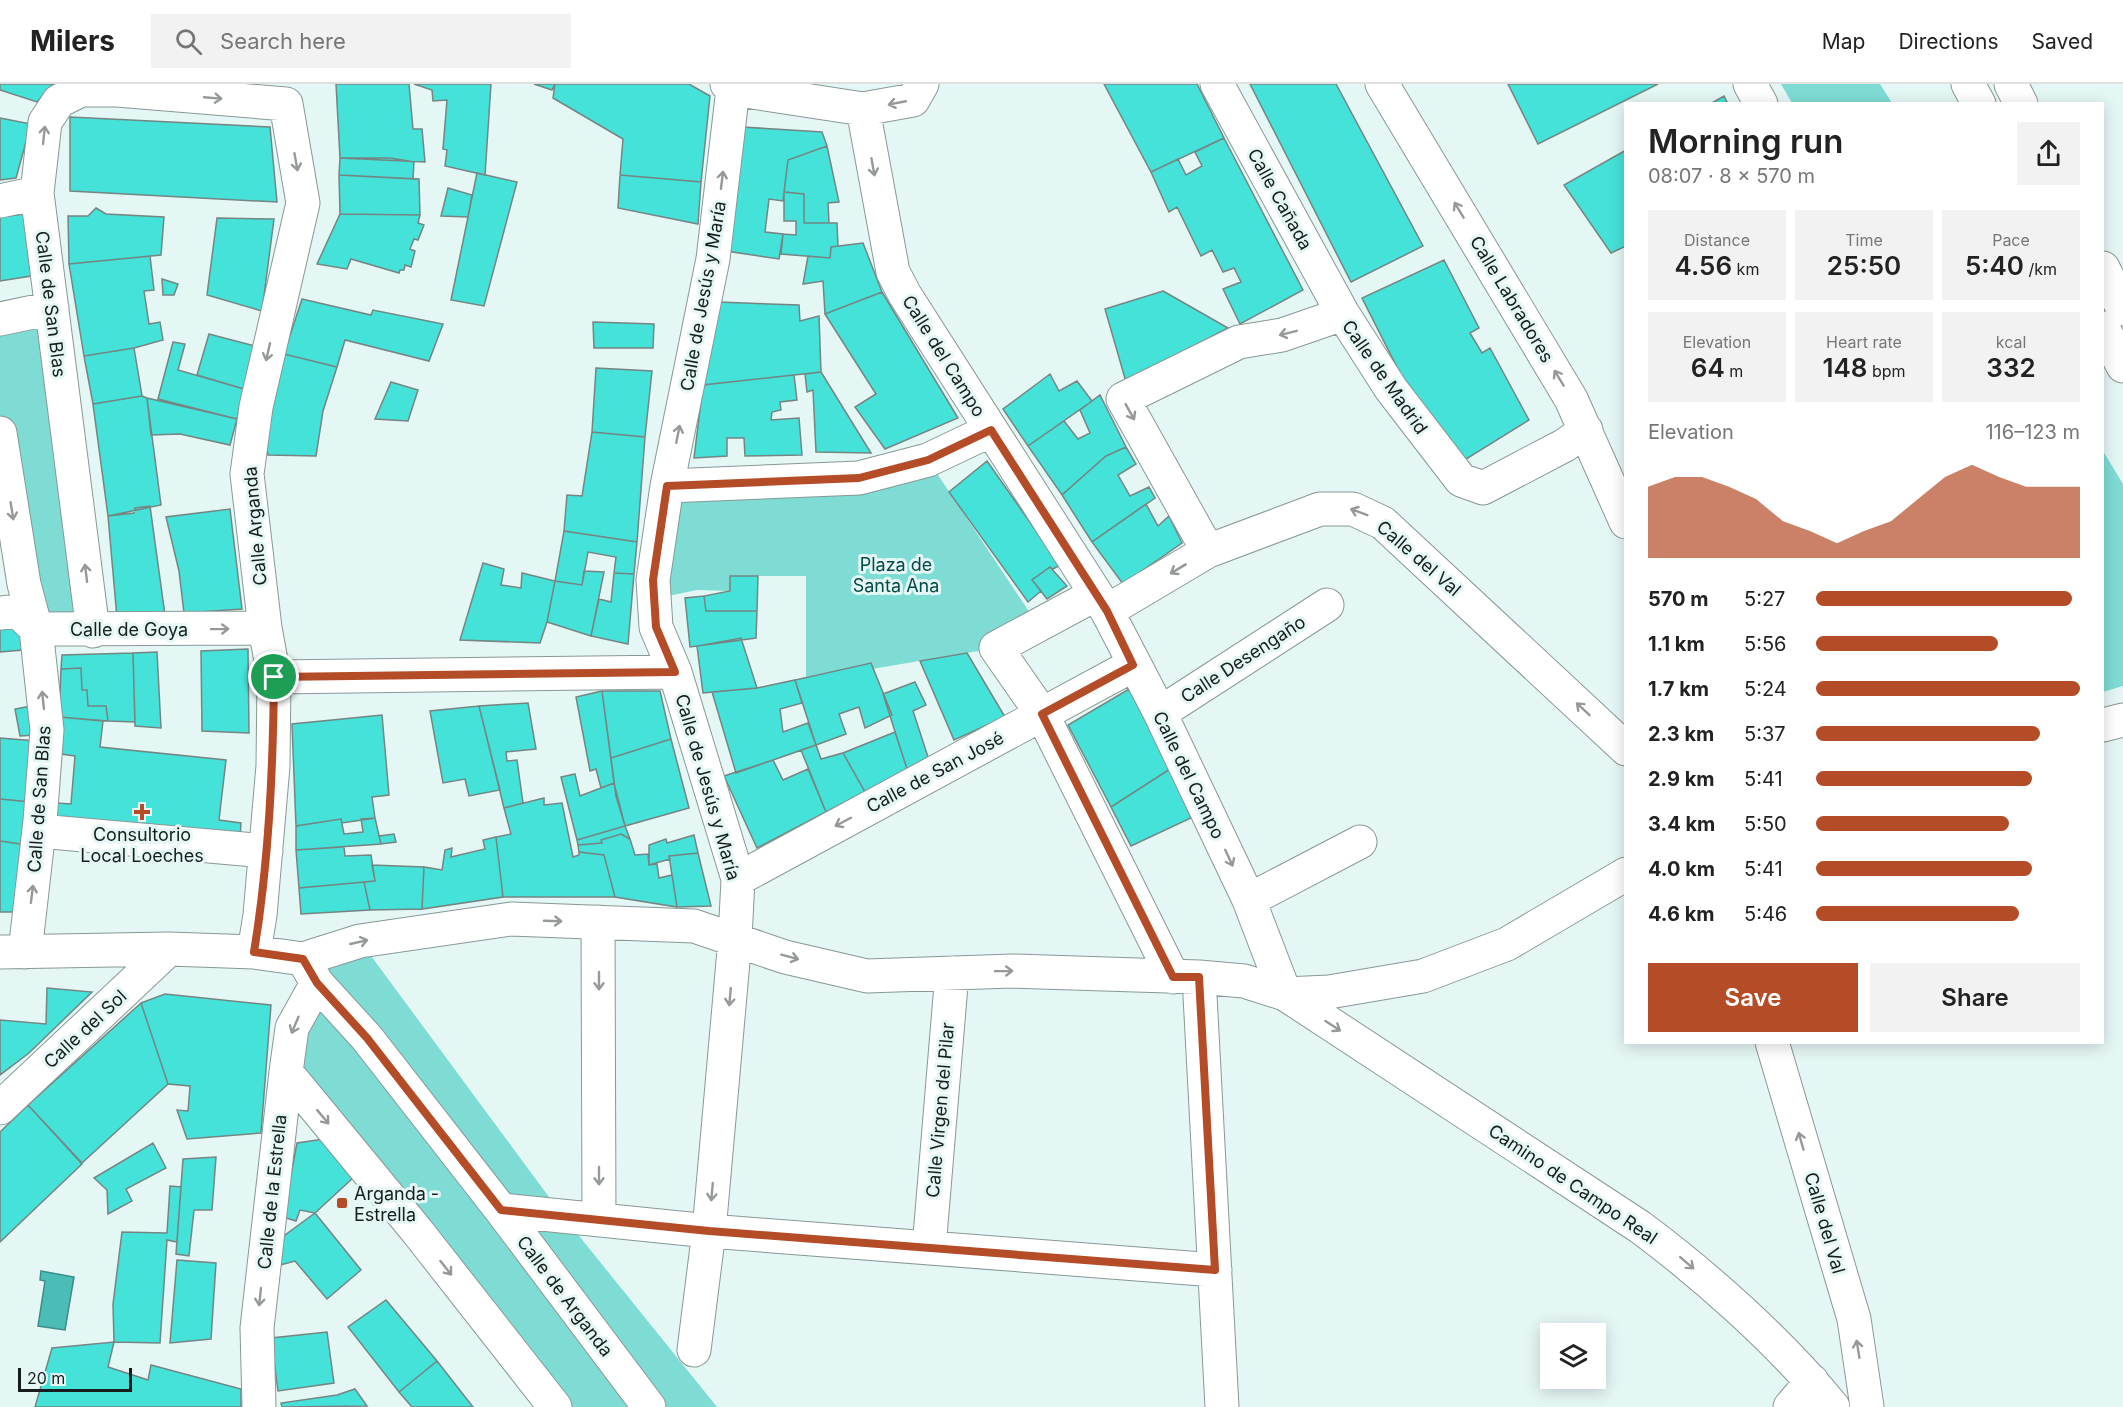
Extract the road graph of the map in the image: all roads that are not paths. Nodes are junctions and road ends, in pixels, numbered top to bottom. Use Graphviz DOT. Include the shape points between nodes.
graph roads {
  1 [pos="921,84"];
  2 [pos="1217,84"];
  3 [pos="1382,84"];
  4 [pos="1750,84"];
  5 [pos="1970,84"];
  6 [pos="2011,84"];
  7 [pos="730,86"];
  8 [pos="117,87"];
  9 [pos="1760,102"];
  10 [pos="1979,102"];
  11 [pos="2020,102"];
  12 [pos="286,104"];
  13 [pos="863,110"];
  14 [pos="37,193"];
  15 [pos="0,201"];
  16 [pos="2104,270"];
  17 [pos="52,308"];
  18 [pos="2123,309"];
  19 [pos="1343,314"];
  20 [pos="0,319"];
  21 [pos="2104,330"];
  22 [pos="2123,366"];
  23 [pos="991,430"];
  24 [pos="1586,430"];
  25 [pos="0,433"];
  26 [pos="667,486"];
  27 [pos="1624,517"];
  28 [pos="1208,551"];
  29 [pos="1101,603"];
  30 [pos="1327,605"];
  31 [pos="0,612"];
  32 [pos="265,628"];
  33 [pos="36,629"];
  34 [pos="93,631"];
  35 [pos="1133,665"];
  36 [pos="675,672"];
  37 [pos="274,677"];
  38 [pos="1160,713"];
  39 [pos="1042,714"];
  40 [pos="2123,720"];
  41 [pos="2104,725"];
  42 [pos="1624,747"];
  43 [pos="39,831"];
  44 [pos="1360,842"];
  45 [pos="266,851"];
  46 [pos="1624,875"];
  47 [pos="738,879"];
  48 [pos="1249,900"];
  49 [pos="598,922"];
  50 [pos="735,939"];
  51 [pos="169,949"];
  52 [pos="12,952"];
  53 [pos="254,952"];
  54 [pos="310,971"];
  55 [pos="952,973"];
  56 [pos="1186,977"];
  57 [pos="1285,994"];
  58 [pos="1773,1044"];
  59 [pos="286,1072"];
  60 [pos="0,1108"];
  61 [pos="501,1210"];
  62 [pos="599,1220"];
  63 [pos="709,1231"];
  64 [pos="929,1248"];
  65 [pos="1215,1270"];
  66 [pos="694,1350"];
  67 [pos="1812,1381"];
  68 [pos="259,1407"];
  69 [pos="555,1407"];
  70 [pos="649,1407"];
  71 [pos="1222,1407"];
  72 [pos="1790,1407"];
  73 [pos="1833,1407"];
  74 [pos="1867,1407"];
  1 -- 13 [label="street, one-way" via="913,100"];
  2 -- 19 [label="street, Calle Cañada"];
  24 -- 3 [label="street, Calle Labradores, one-way"];
  4 -- 9 [label="street"];
  5 -- 10 [label="street"];
  6 -- 11 [label="street"];
  7 -- 13 [label="street"];
  26 -- 7 [label="street, Calle de Jesús y María, one-way" via="713,259"];
  8 -- 12 [label="street, Calle de San Blas, one-way"];
  14 -- 8 [label="street, Calle de San Blas, one-way" via="45,122 59,102 81,90"];
  12 -- 32 [label="street, Calle Arganda, one-way" via="303,203 256,407 247,474"];
  13 -- 23 [label="street, Calle del Campo, one-way" via="893,272"];
  14 -- 15 [label="street"];
  14 -- 17 [label="street, Calle de San Blas"];
  16 -- 18 [label="street"];
  17 -- 20 [label="street"];
  34 -- 17 [label="street, Calle de San Blas, one-way"];
  19 -- 24 [label="street, Calle de Madrid" via="1391,389 1461,480 1483,488"];
  19 -- 28 [label="street, Calle de Madrid, one-way" via="1316,326 1239,342 1123,399"];
  21 -- 22 [label="street"];
  23 -- 26 [label="street" via="928,460 859,478"];
  23 -- 29 [label="street, Calle del Campo"];
  24 -- 27 [label="street, Calle Labradores"];
  25 -- 33 [label="street, Calle de San Blas, one-way" via="24,585"];
  26 -- 36 [label="street, Calle de Jesús y María" via="654,589 656,627"];
  28 -- 29 [label="street, Calle del Val, one-way"];
  42 -- 28 [label="street, Calle del Val, one-way" via="1383,523 1353,508 1320,509"];
  29 -- 35 [label="street, Calle del Campo"];
  29 -- 39 [label="street" via="996,648"];
  30 -- 38 [label="street, Calle Desengaño"];
  31 -- 33 [label="street" via="18,611"];
  34 -- 32 [label="street, Calle de Goya, one-way"];
  32 -- 37 [label="street, Calle Arganda"];
  33 -- 34 [label="street, Calle de Goya"];
  43 -- 33 [label="street, Calle de San Blas, one-way" via="47,730"];
  35 -- 38 [label="street, Calle del Campo"];
  35 -- 39 [label="street, Calle de San José"];
  36 -- 37 [label="street"];
  36 -- 47 [label="street, Calle de Jesús y María"];
  37 -- 45 [label="street, Calle Arganda" via="273,766"];
  38 -- 48 [label="street, Calle del Campo, one-way"];
  39 -- 47 [label="street, Calle de San José, one-way"];
  39 -- 56 [label="street"];
  40 -- 41 [label="street"];
  43 -- 45 [label="street"];
  52 -- 43 [label="street, Calle de San Blas, one-way"];
  44 -- 48 [label="street"];
  45 -- 53 [label="street, Calle Arganda"];
  46 -- 57 [label="street" via="1507,944 1423,976 1329,992"];
  47 -- 50 [label="street, Calle de Jesús y María"];
  48 -- 57 [label="street, Calle del Campo"];
  49 -- 50 [label="street" via="694,926"];
  54 -- 49 [label="street, one-way" via="360,941 511,919"];
  49 -- 62 [label="street, one-way"];
  50 -- 55 [label="street, one-way" via="786,957 867,976"];
  50 -- 63 [label="street, Calle de Jesús y María, one-way"];
  51 -- 52 [label="street"];
  51 -- 53 [label="street"];
  51 -- 60 [label="street, Calle del Sol"];
  53 -- 54 [label="street"];
  54 -- 59 [label="street, Calle de la Estrella, one-way" via="292,1028"];
  54 -- 61 [label="street, Calle de Arganda"];
  55 -- 56 [label="street, one-way" via="1012,971"];
  55 -- 64 [label="street, Calle Virgen del Pilar"];
  56 -- 57 [label="street" via="1244,981"];
  56 -- 65 [label="street"];
  57 -- 67 [label="street, Camino de Campo Real, one-way" via="1685,1260"];
  74 -- 58 [label="street, Calle del Val, one-way" via="1854,1319"];
  59 -- 68 [label="street, Calle de la Estrella, one-way" via="257,1328"];
  59 -- 69 [label="street, one-way"];
  61 -- 62 [label="street"];
  61 -- 70 [label="street, Calle de Arganda"];
  62 -- 63 [label="street"];
  63 -- 64 [label="street"];
  63 -- 66 [label="street, Calle de Jesús y María"];
  64 -- 65 [label="street"];
  65 -- 71 [label="street"];
  67 -- 72 [label="street"];
  67 -- 73 [label="street, Camino de Campo Real"];
}
